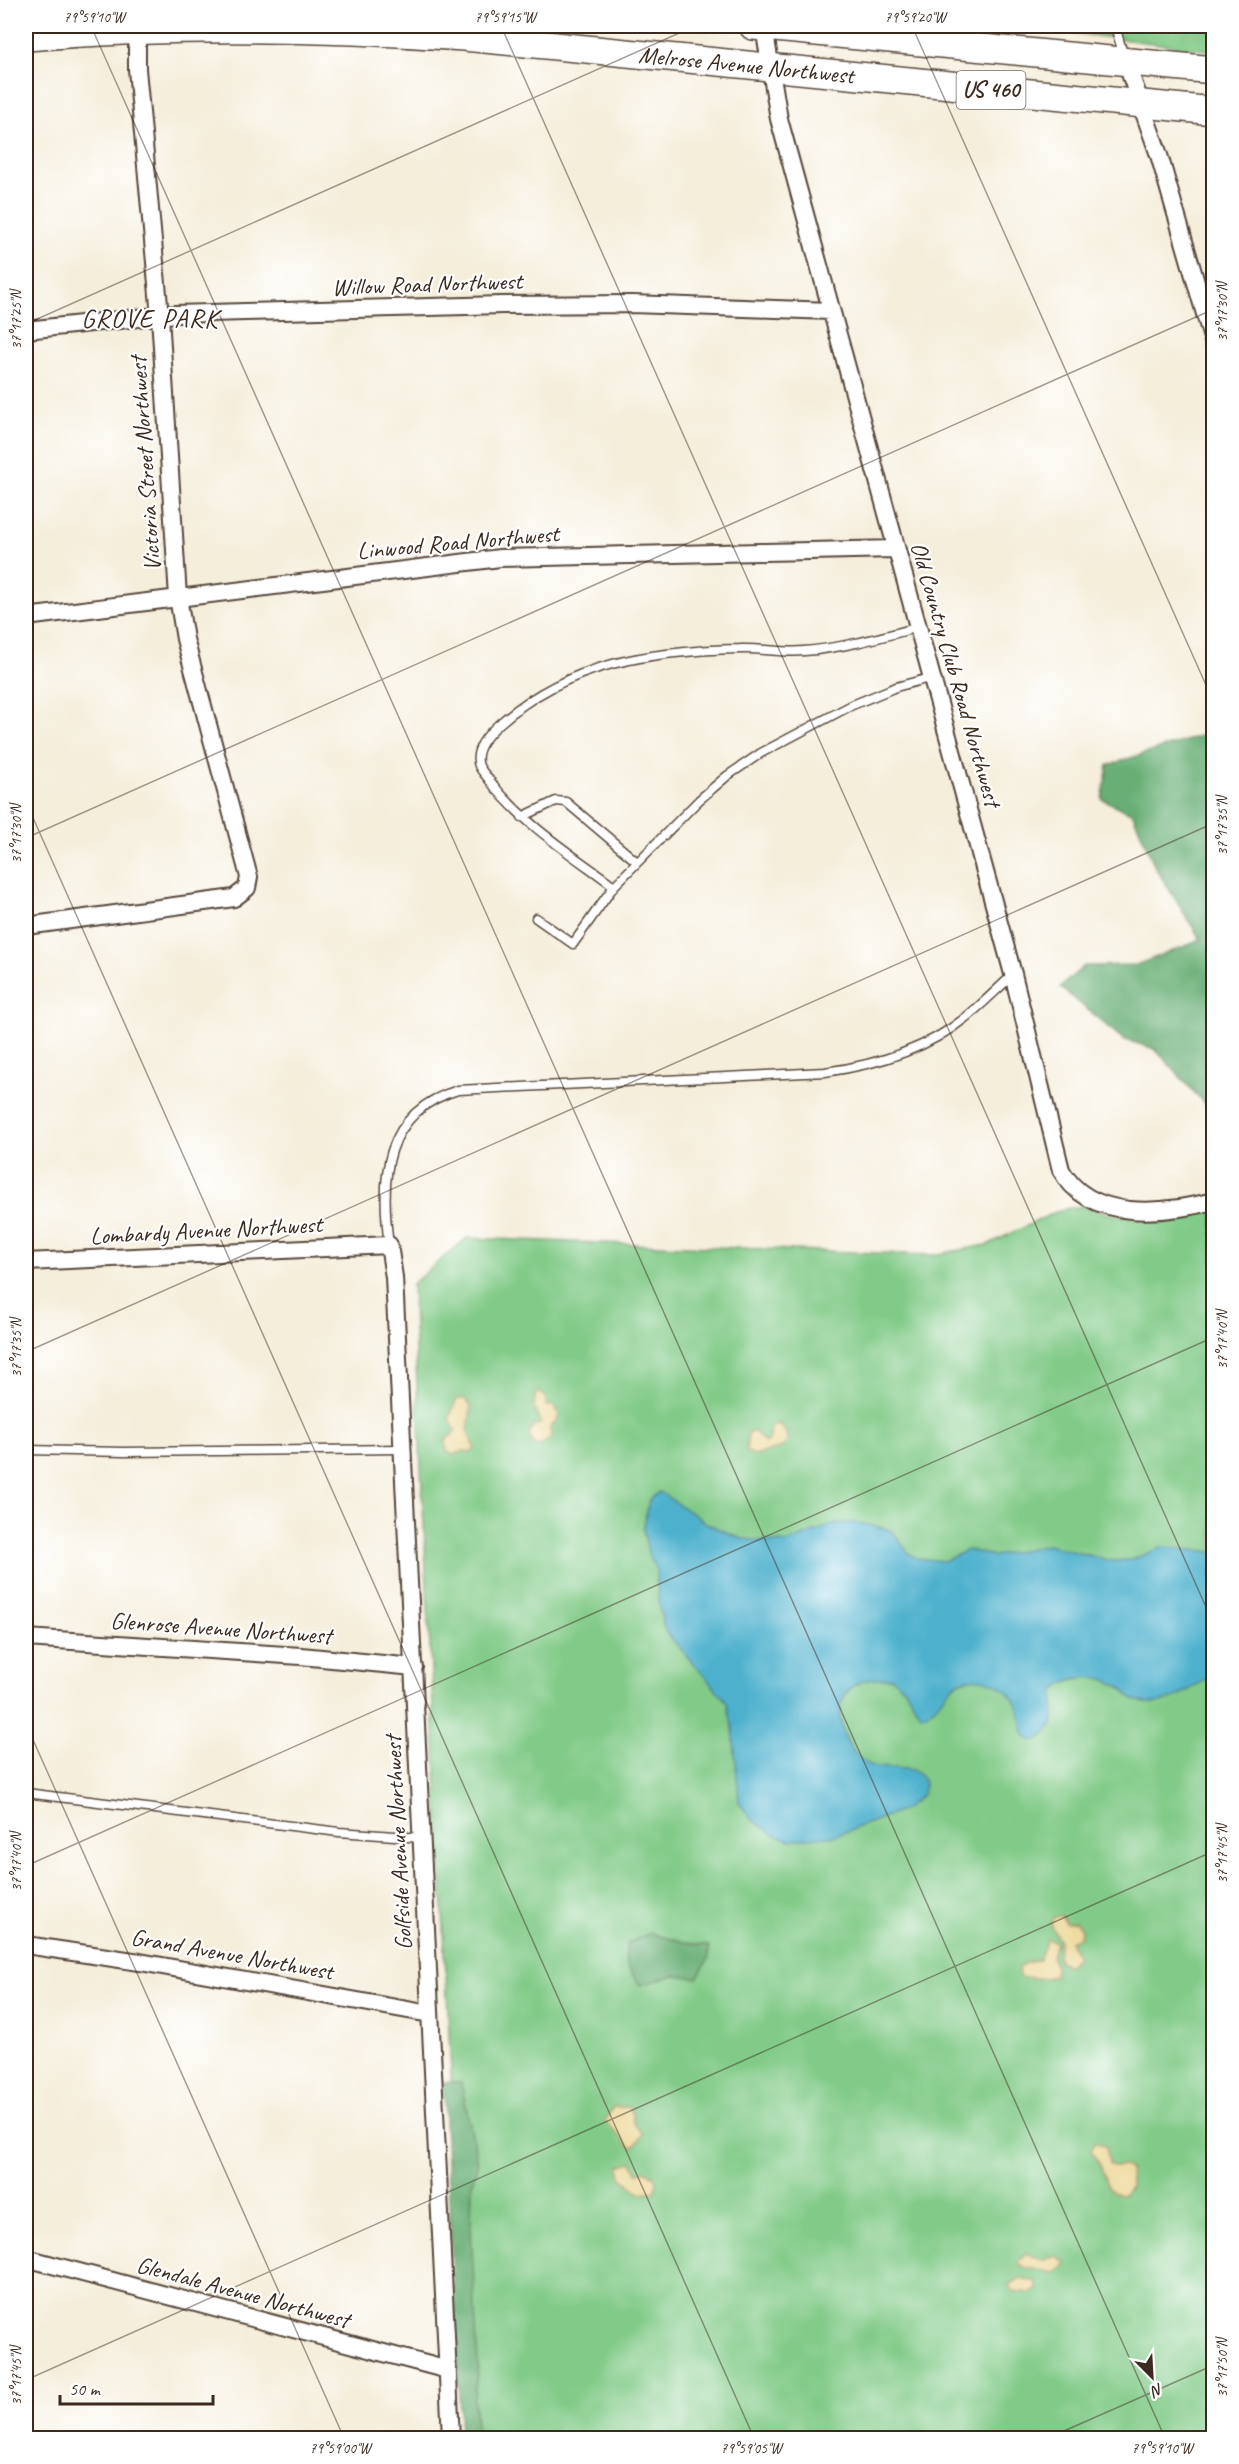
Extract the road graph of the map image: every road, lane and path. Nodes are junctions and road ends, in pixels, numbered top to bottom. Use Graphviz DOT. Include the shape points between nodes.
graph roads {
  1 [pos="1115,26"];
  2 [pos="775,27"];
  3 [pos="137,29"];
  4 [pos="26,37"];
  5 [pos="1126,62"];
  6 [pos="769,68"];
  7 [pos="1214,70"];
  8 [pos="1142,104"];
  9 [pos="1214,111"];
  10 [pos="831,311"];
  11 [pos="160,316"];
  12 [pos="26,330"];
  13 [pos="1214,345"];
  14 [pos="896,549"];
  15 [pos="178,597"];
  16 [pos="26,617"];
  17 [pos="919,627"];
  18 [pos="933,676"];
  19 [pos="522,817"];
  20 [pos="637,862"];
  21 [pos="614,886"];
  22 [pos="536,918"];
  23 [pos="26,926"];
  24 [pos="1013,974"];
  25 [pos="1214,1200"];
  26 [pos="389,1245"];
  27 [pos="26,1262"];
  28 [pos="403,1449"];
  29 [pos="26,1450"];
  30 [pos="26,1638"];
  31 [pos="414,1667"];
  32 [pos="26,1793"];
  33 [pos="422,1838"];
  34 [pos="26,1945"];
  35 [pos="430,2014"];
  36 [pos="26,2258"];
  37 [pos="448,2370"];
  38 [pos="452,2439"];
  1 -- 5 [label="lane"];
  2 -- 5 [label="main road, Melrose Avenue Northwest / US 460" via="940,40"];
  2 -- 6 [label="street, Old Country Club Road Northwest"];
  3 -- 4 [label="main road, Melrose Avenue Northwest / US 460"];
  3 -- 6 [label="main road, Melrose Avenue Northwest / US 460" via="372,30"];
  3 -- 11 [label="street, Victoria Street Northwest" via="137,69"];
  5 -- 7 [label="main road, Melrose Avenue Northwest / US 460"];
  5 -- 8 [label="street"];
  6 -- 8 [label="main road, Melrose Avenue Northwest / US 460"];
  6 -- 10 [label="street, Old Country Club Road Northwest" via="778,119"];
  8 -- 9 [label="main road, Melrose Avenue Northwest / US 460"];
  8 -- 13 [label="street"];
  10 -- 11 [label="street, Willow Road Northwest" via="632,304"];
  10 -- 14 [label="street, Old Country Club Road Northwest"];
  11 -- 12 [label="street, Willow Road Northwest"];
  11 -- 15 [label="street, Victoria Street Northwest"];
  14 -- 15 [label="street, Linwood Road Northwest" via="500,558"];
  14 -- 17 [label="street, Old Country Club Road Northwest"];
  15 -- 16 [label="street, Linwood Road Northwest"];
  15 -- 23 [label="street, Victoria Street Northwest" via="184,639 249,877 247,888 234,898"];
  17 -- 18 [label="street, Old Country Club Road Northwest"];
  17 -- 19 [label="lane" via="850,645 803,651 684,651 616,662 549,687 487,735 478,753 478,766"];
  18 -- 20 [label="lane" via="850,706 761,753 699,800"];
  18 -- 24 [label="street, Old Country Club Road Northwest"];
  19 -- 20 [label="lane" via="556,801 566,802"];
  19 -- 21 [label="lane"];
  20 -- 21 [label="lane"];
  21 -- 22 [label="lane" via="573,944"];
  24 -- 25 [label="street, Old Country Club Road Northwest" via="1061,1170 1068,1182 1094,1202 1137,1210"];
  24 -- 26 [label="lane" via="965,1019 935,1039 858,1067 825,1072 458,1090 438,1096 413,1113 395,1138 384,1197"];
  26 -- 27 [label="street, Lombardy Avenue Northwest"];
  26 -- 28 [label="street, Golfside Avenue Northwest"];
  28 -- 29 [label="lane"];
  28 -- 31 [label="street, Golfside Avenue Northwest"];
  30 -- 31 [label="street, Glenrose Avenue Northwest"];
  31 -- 33 [label="street, Golfside Avenue Northwest"];
  32 -- 33 [label="lane" via="339,1832"];
  33 -- 35 [label="street, Golfside Avenue Northwest"];
  34 -- 35 [label="street, Grand Avenue Northwest"];
  35 -- 37 [label="street, Golfside Avenue Northwest"];
  36 -- 37 [label="street, Glendale Avenue Northwest"];
  37 -- 38 [label="street, Golfside Avenue Northwest"];
}
